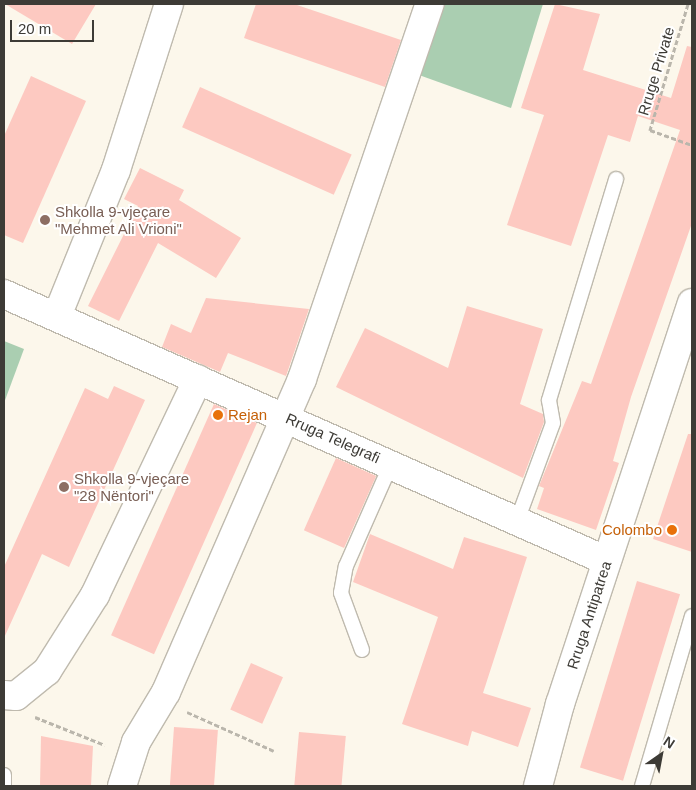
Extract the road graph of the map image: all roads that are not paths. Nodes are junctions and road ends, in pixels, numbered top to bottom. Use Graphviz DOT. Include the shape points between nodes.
graph roads {
  1 [pos="169,4"];
  2 [pos="430,4"];
  3 [pos="616,179"];
  4 [pos="4,294"];
  5 [pos="692,303"];
  6 [pos="57,316"];
  7 [pos="198,379"];
  8 [pos="286,417"];
  9 [pos="391,464"];
  10 [pos="517,521"];
  11 [pos="607,560"];
  12 [pos="692,616"];
  13 [pos="362,650"];
  14 [pos="10,696"];
  15 [pos="4,775"];
  16 [pos="4,786"];
  17 [pos="122,786"];
  18 [pos="538,786"];
  19 [pos="642,786"];
  1 -- 6 [label="street" via="116,170"];
  2 -- 8 [label="street"];
  3 -- 10 [label="lane" via="549,400 553,423"];
  4 -- 6 [label="street, Rruga Telegrafi"];
  5 -- 11 [label="street, Rruga Antipatrea"];
  6 -- 7 [label="street, Rruga Telegrafi"];
  7 -- 8 [label="street, Rruga Telegrafi"];
  7 -- 14 [label="street" via="95,595 47,670"];
  8 -- 9 [label="street, Rruga Telegrafi"];
  8 -- 17 [label="street" via="161,700 132,754"];
  9 -- 10 [label="street, Rruga Telegrafi"];
  9 -- 13 [label="lane" via="346,566 341,593"];
  10 -- 11 [label="street, Rruga Telegrafi"];
  11 -- 18 [label="street, Rruga Antipatrea"];
  12 -- 19 [label="lane"];
  15 -- 16 [label="lane"];
}
